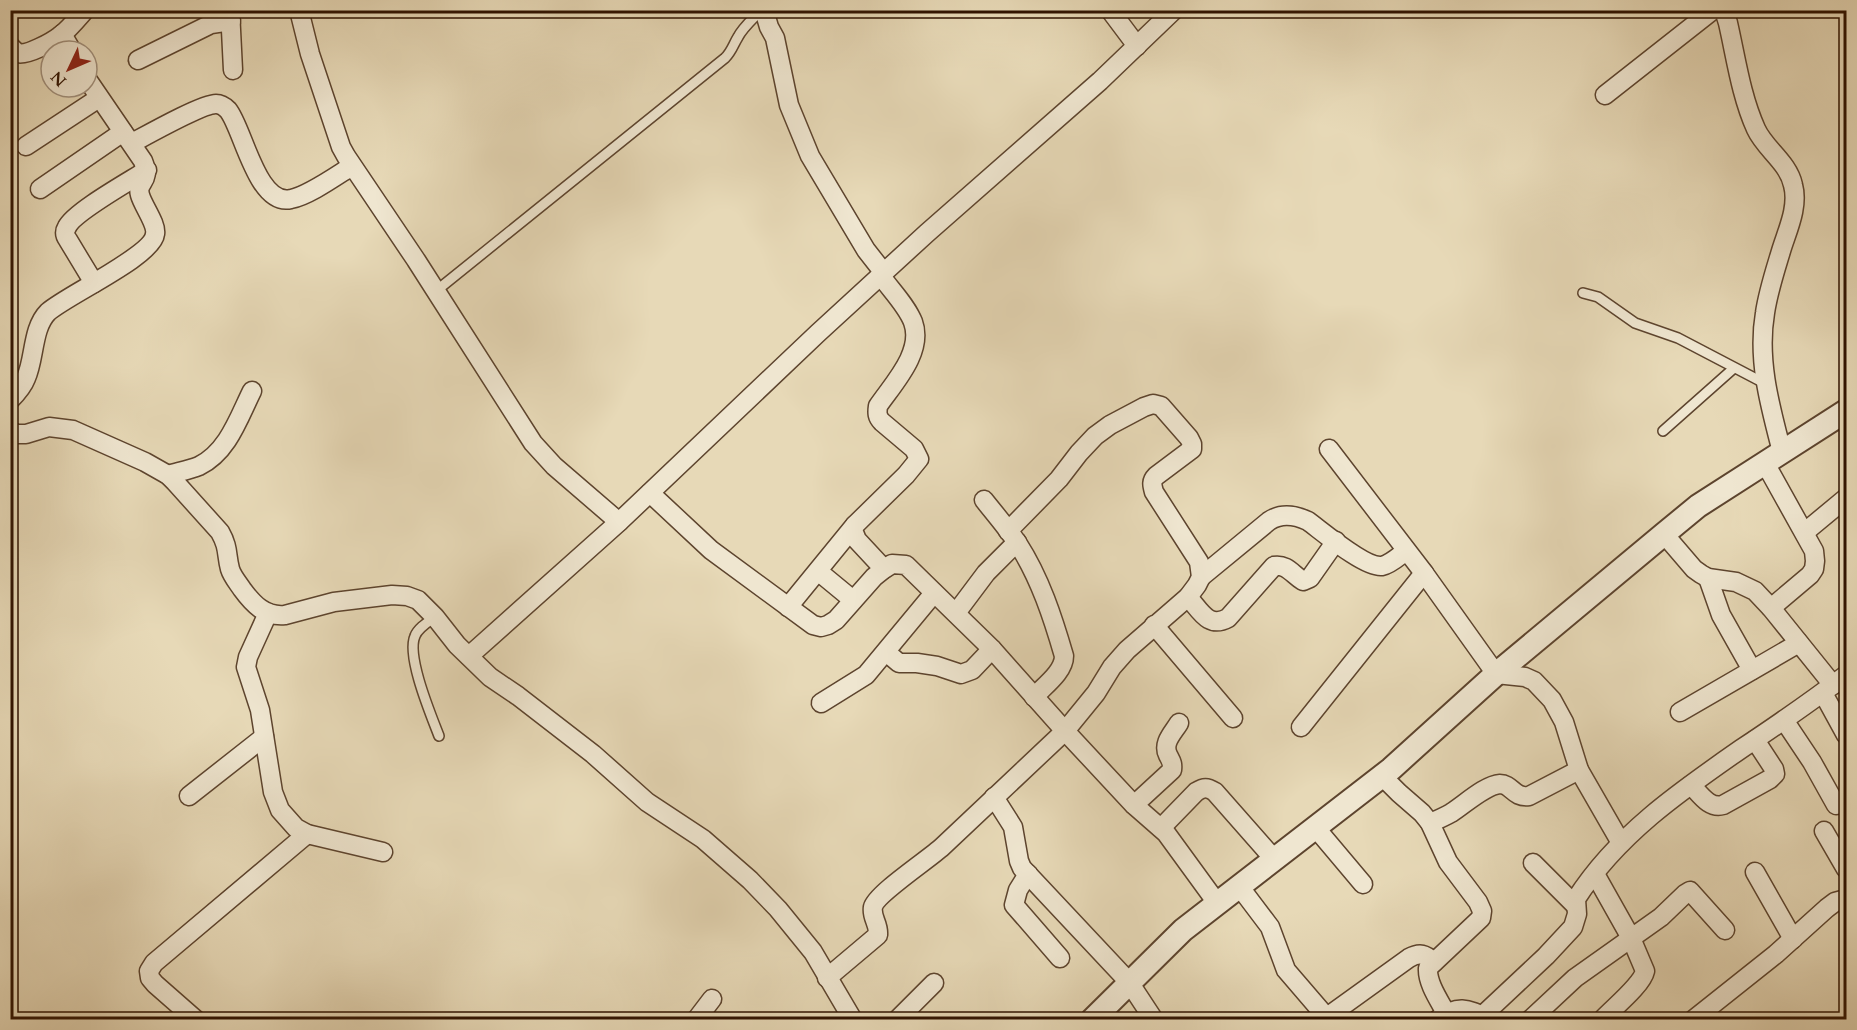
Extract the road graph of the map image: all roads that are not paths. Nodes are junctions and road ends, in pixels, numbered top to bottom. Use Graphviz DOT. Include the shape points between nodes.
graph roads {
  1 [pos="299,10"];
  2 [pos="762,10"];
  3 [pos="1110,10"];
  4 [pos="1174,10"];
  5 [pos="1713,10"];
  6 [pos="1724,10"];
  7 [pos="85,11"];
  8 [pos="230,16"];
  9 [pos="62,34"];
  10 [pos="65,39"];
  11 [pos="10,46"];
  12 [pos="1137,46"];
  13 [pos="138,60"];
  14 [pos="233,70"];
  15 [pos="1605,95"];
  16 [pos="99,98"];
  17 [pos="97,99"];
  18 [pos="128,137"];
  19 [pos="26,146"];
  20 [pos="352,166"];
  21 [pos="147,170"];
  22 [pos="40,189"];
  23 [pos="882,274"];
  24 [pos="94,282"];
  25 [pos="436,291"];
  26 [pos="1583,293"];
  27 [pos="1734,368"];
  28 [pos="1766,384"];
  29 [pos="252,391"];
  30 [pos="10,400"];
  31 [pos="1846,411"];
  32 [pos="10,430"];
  33 [pos="1663,431"];
  34 [pos="1329,449"];
  35 [pos="1773,457"];
  36 [pos="168,475"];
  37 [pos="650,493"];
  38 [pos="1846,498"];
  39 [pos="984,500"];
  40 [pos="618,522"];
  41 [pos="855,525"];
  42 [pos="1805,532"];
  43 [pos="1664,534"];
  44 [pos="1012,537"];
  45 [pos="1336,541"];
  46 [pos="1406,550"];
  47 [pos="884,569"];
  48 [pos="819,572"];
  49 [pos="1424,573"];
  50 [pos="1201,577"];
  51 [pos="1708,578"];
  52 [pos="934,593"];
  53 [pos="1188,597"];
  54 [pos="853,600"];
  55 [pos="788,607"];
  56 [pos="1771,608"];
  57 [pos="268,613"];
  58 [pos="956,613"];
  59 [pos="435,617"];
  60 [pos="1154,626"];
  61 [pos="1799,643"];
  62 [pos="992,649"];
  63 [pos="886,652"];
  64 [pos="469,656"];
  65 [pos="1752,670"];
  66 [pos="1496,674"];
  67 [pos="1834,685"];
  68 [pos="1034,697"];
  69 [pos="821,703"];
  70 [pos="1680,712"];
  71 [pos="1233,717"];
  72 [pos="1784,720"];
  73 [pos="1179,723"];
  74 [pos="1301,726"];
  75 [pos="1065,731"];
  76 [pos="1846,735"];
  77 [pos="439,736"];
  78 [pos="264,737"];
  79 [pos="1755,740"];
  80 [pos="1579,770"];
  81 [pos="1382,776"];
  82 [pos="1691,784"];
  83 [pos="189,796"];
  84 [pos="994,797"];
  85 [pos="1134,805"];
  86 [pos="1836,805"];
  87 [pos="1430,823"];
  88 [pos="1315,827"];
  89 [pos="1161,828"];
  90 [pos="1824,831"];
  91 [pos="307,834"];
  92 [pos="1621,843"];
  93 [pos="383,852"];
  94 [pos="1274,859"];
  95 [pos="1533,863"];
  96 [pos="1846,869"];
  97 [pos="1755,872"];
  98 [pos="1028,874"];
  99 [pos="1595,874"];
  100 [pos="1363,884"];
  101 [pos="1239,886"];
  102 [pos="1846,899"];
  103 [pos="1217,903"];
  104 [pos="1575,905"];
  105 [pos="1725,930"];
  106 [pos="1631,938"];
  107 [pos="1793,939"];
  108 [pos="1060,958"];
  109 [pos="1434,962"];
  110 [pos="827,978"];
  111 [pos="1129,982"];
  112 [pos="934,983"];
  113 [pos="712,999"];
  114 [pos="1441,1016"];
  115 [pos="1328,1018"];
  116 [pos="1487,1018"];
  117 [pos="195,1020"];
  118 [pos="696,1020"];
  119 [pos="853,1020"];
  120 [pos="897,1020"];
  121 [pos="1092,1020"];
  122 [pos="1154,1020"];
  123 [pos="1530,1020"];
  124 [pos="1602,1020"];
  125 [pos="1693,1020"];
  1 -- 20 [label="street" via="341,147"];
  2 -- 23 [label="street" via="775,38 789,105 810,156"];
  2 -- 25 [label="lane" via="742,31 725,58"];
  3 -- 12 [label="street"];
  4 -- 12 [label="street"];
  5 -- 15 [label="street"];
  6 -- 28 [label="street" via="1756,129 1783,163 1793,185 1790,227 1764,315 1762,360"];
  7 -- 9 [label="street"];
  8 -- 13 [label="street"];
  8 -- 14 [label="street"];
  9 -- 10 [label="street"];
  9 -- 11 [label="street" via="27,54 16,53"];
  12 -- 23 [label="street"];
  16 -- 18 [label="street"];
  17 -- 19 [label="street"];
  18 -- 20 [label="street" via="217,104 232,117 249,159 271,193 289,200"];
  18 -- 21 [label="street"];
  18 -- 22 [label="street"];
  20 -- 25 [label="street"];
  21 -- 24 [label="street" via="139,188 140,196 156,235 133,259"];
  21 -- 24 [label="street" via="88,207 66,229 65,235"];
  23 -- 37 [label="street"];
  23 -- 41 [label="street" via="913,322 915,339 909,358 878,406 878,418 914,449 919,459"];
  24 -- 30 [label="street" via="48,312 27,377"];
  25 -- 40 [label="street" via="533,443"];
  26 -- 27 [label="lane" via="1598,297 1635,323 1678,338"];
  27 -- 28 [label="lane"];
  27 -- 33 [label="lane"];
  28 -- 35 [label="street"];
  29 -- 36 [label="street" via="218,451 201,465"];
  31 -- 35 [label="street"];
  32 -- 36 [label="street" via="16,434 49,427 73,430"];
  34 -- 46 [label="street"];
  35 -- 42 [label="street"];
  35 -- 43 [label="street" via="1698,506"];
  36 -- 57 [label="street" via="219,532 232,574 252,602"];
  37 -- 40 [label="street"];
  37 -- 55 [label="street" via="711,550"];
  38 -- 42 [label="street"];
  39 -- 44 [label="street"];
  40 -- 64 [label="street"];
  41 -- 47 [label="street" via="854,536"];
  41 -- 48 [label="street"];
  42 -- 56 [label="street" via="1814,551 1814,569"];
  43 -- 51 [label="street" via="1694,569"];
  43 -- 66 [label="street"];
  44 -- 50 [label="street" via="1095,436 1153,404 1161,406 1192,444 1188,453 1152,480 1152,486 1199,562"];
  44 -- 58 [label="street"];
  44 -- 68 [label="street" via="1051,612 1064,656 1058,671"];
  45 -- 46 [label="street" via="1373,566 1391,562"];
  45 -- 50 [label="street" via="1301,518 1275,517"];
  45 -- 53 [label="street" via="1310,578 1303,581 1288,568 1274,566 1222,622 1209,621"];
  46 -- 49 [label="street"];
  47 -- 52 [label="street" via="892,564 906,565"];
  47 -- 54 [label="street"];
  48 -- 54 [label="street"];
  48 -- 55 [label="street"];
  49 -- 66 [label="street"];
  49 -- 74 [label="street"];
  50 -- 53 [label="street"];
  51 -- 56 [label="street" via="1747,586"];
  51 -- 65 [label="street" via="1721,615"];
  52 -- 58 [label="street"];
  52 -- 63 [label="street"];
  53 -- 60 [label="street"];
  54 -- 55 [label="street" via="836,620 821,627"];
  56 -- 61 [label="street"];
  57 -- 59 [label="street" via="285,615 334,602 392,595 418,600"];
  57 -- 78 [label="street" via="246,667"];
  58 -- 62 [label="street"];
  59 -- 64 [label="street"];
  59 -- 77 [label="lane" via="415,636 413,653"];
  60 -- 71 [label="street"];
  60 -- 75 [label="street" via="1112,667"];
  61 -- 65 [label="street"];
  61 -- 67 [label="street"];
  62 -- 63 [label="street" via="972,670 961,674 938,666 899,663"];
  62 -- 68 [label="street"];
  63 -- 69 [label="street" via="862,679"];
  64 -- 110 [label="street" via="647,802 703,839 734,866 778,909 813,952"];
  65 -- 70 [label="street"];
  66 -- 80 [label="street" via="1534,681 1552,700 1564,722"];
  66 -- 81 [label="street"];
  67 -- 72 [label="street"];
  67 -- 76 [label="street"];
  68 -- 75 [label="street"];
  72 -- 79 [label="street"];
  72 -- 86 [label="street"];
  73 -- 85 [label="street" via="1166,744 1172,770"];
  75 -- 84 [label="street"];
  75 -- 85 [label="street"];
  78 -- 83 [label="street"];
  78 -- 91 [label="street" via="280,810"];
  79 -- 82 [label="street"];
  79 -- 82 [label="street" via="1774,769 1770,780 1717,807"];
  80 -- 87 [label="street" via="1529,796 1522,797 1497,784"];
  80 -- 92 [label="street"];
  81 -- 87 [label="street"];
  81 -- 88 [label="street"];
  82 -- 92 [label="street"];
  84 -- 98 [label="street" via="1013,826 1019,861"];
  84 -- 110 [label="street" via="875,903 873,917 878,935"];
  85 -- 89 [label="street"];
  87 -- 109 [label="street" via="1448,862 1482,910 1481,918"];
  88 -- 94 [label="street"];
  88 -- 100 [label="street"];
  89 -- 94 [label="street" via="1196,792 1209,788"];
  89 -- 103 [label="street"];
  90 -- 96 [label="street"];
  91 -- 93 [label="street"];
  91 -- 117 [label="street" via="149,971 155,984"];
  92 -- 99 [label="street"];
  94 -- 101 [label="street"];
  95 -- 104 [label="street"];
  97 -- 107 [label="street"];
  98 -- 108 [label="street" via="1014,905"];
  98 -- 111 [label="street"];
  99 -- 104 [label="street"];
  99 -- 106 [label="street"];
  101 -- 103 [label="street"];
  101 -- 115 [label="street" via="1270,927 1286,970"];
  102 -- 107 [label="street" via="1835,902"];
  103 -- 111 [label="street"];
  104 -- 116 [label="street" via="1573,927"];
  105 -- 106 [label="street" via="1690,891"];
  106 -- 123 [label="street" via="1575,978"];
  106 -- 124 [label="street" via="1644,976"];
  107 -- 125 [label="street"];
  109 -- 114 [label="street" via="1428,974"];
  109 -- 115 [label="street" via="1421,954 1409,958"];
  110 -- 119 [label="street"];
  111 -- 121 [label="street"];
  111 -- 122 [label="street"];
  112 -- 120 [label="street"];
  113 -- 118 [label="street"];
  114 -- 116 [label="street" via="1462,1008"];
}
